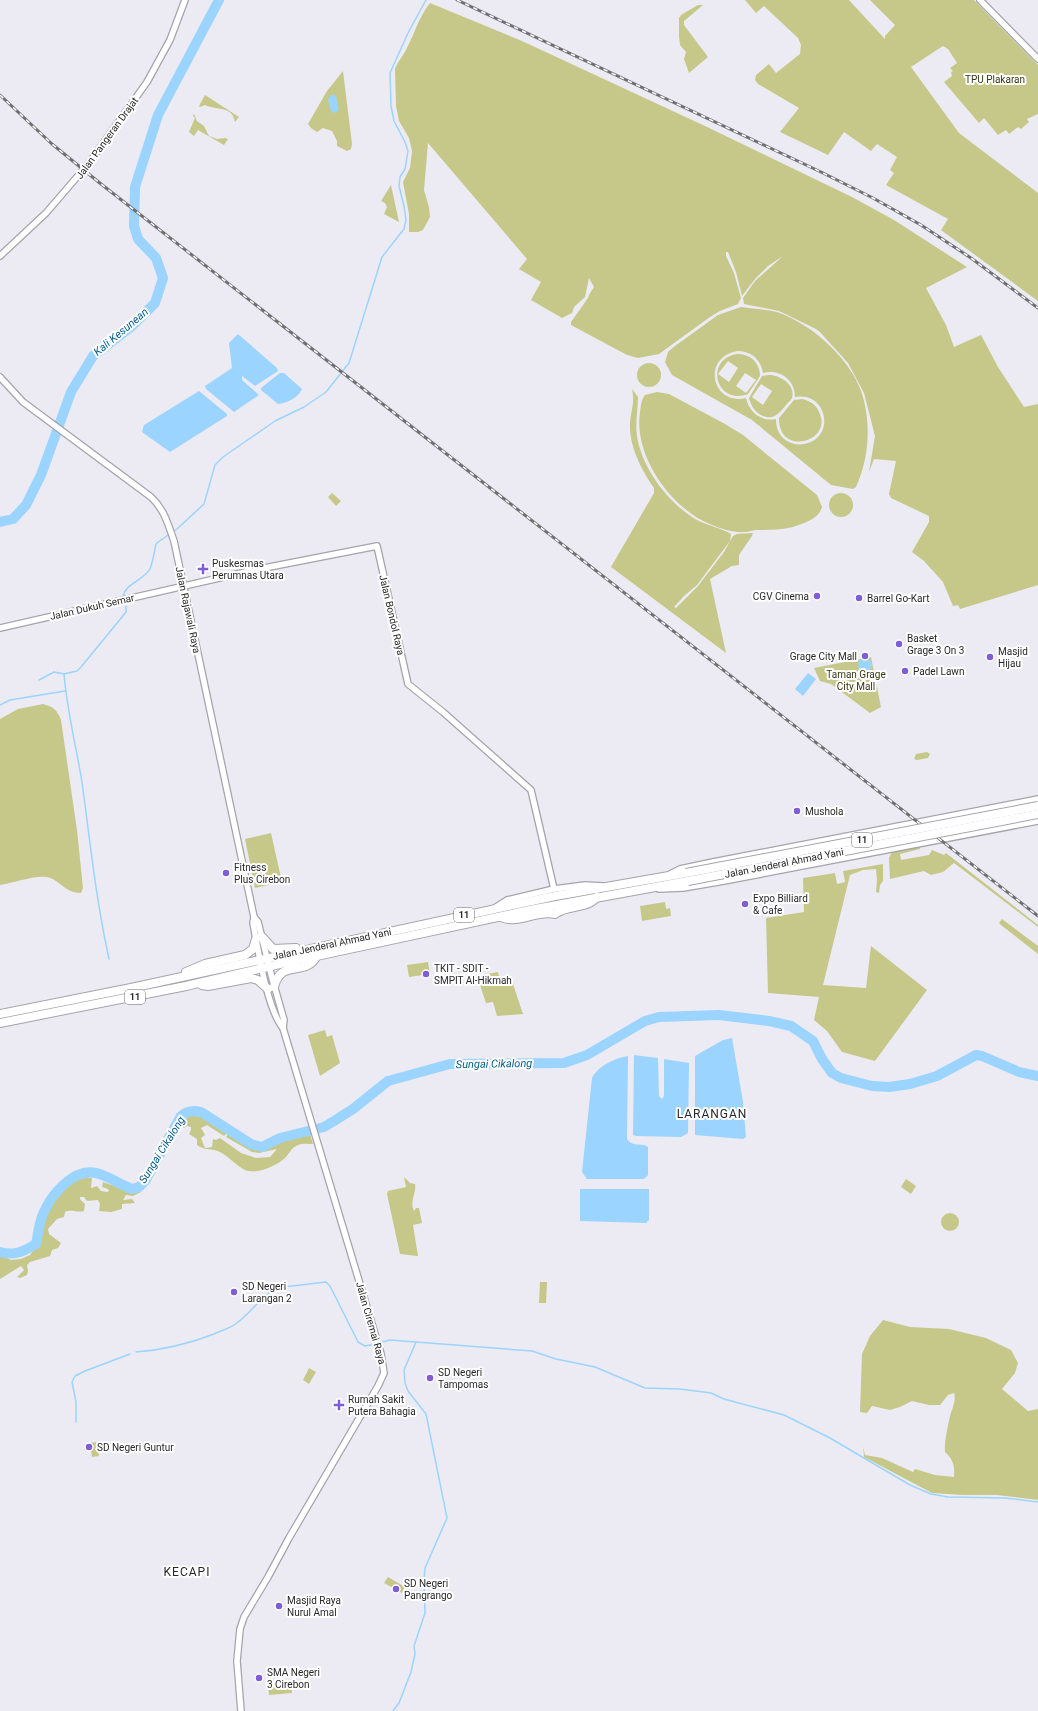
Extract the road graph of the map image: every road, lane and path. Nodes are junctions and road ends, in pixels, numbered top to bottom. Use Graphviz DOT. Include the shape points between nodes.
graph roads {
  1 [pos="185,0"];
  2 [pos="980,0"];
  3 [pos="1038,59"];
  4 [pos="0,256"];
  5 [pos="0,377"];
  6 [pos="377,546"];
  7 [pos="183,587"];
  8 [pos="0,628"];
  9 [pos="1038,799"];
  10 [pos="1038,806"];
  11 [pos="1038,814"];
  12 [pos="1038,821"];
  13 [pos="866,833"];
  14 [pos="870,853"];
  15 [pos="687,877"];
  16 [pos="665,878"];
  17 [pos="608,887"];
  18 [pos="647,888"];
  19 [pos="554,889"];
  20 [pos="494,908"];
  21 [pos="259,938"];
  22 [pos="302,950"];
  23 [pos="316,957"];
  24 [pos="263,959"];
  25 [pos="265,967"];
  26 [pos="163,981"];
  27 [pos="196,984"];
  28 [pos="271,988"];
  29 [pos="0,1014"];
  30 [pos="0,1023"];
  31 [pos="241,1711"];
  1 -- 4 [label="street, Jalan Pangeran Drajat" via="170,40 145,84 89,163 46,214"];
  2 -- 3 [label="street"];
  5 -- 7 [label="street, Jalan Rajawali Raya" via="11,391 41,416 157,503 173,537"];
  6 -- 7 [label="street, Jalan Dukuh Semar"];
  6 -- 19 [label="street, Jalan Bondol Raya" via="408,684 531,790"];
  7 -- 8 [label="street, Jalan Dukuh Semar"];
  7 -- 21 [label="street, Jalan Rajawali Raya" via="254,917 258,922"];
  9 -- 13 [label="street, Jalan Jenderal Ahmad Yani"];
  10 -- 15 [label="highway, Jalan Jenderal Ahmad Yani / 11, bridge"];
  11 -- 15 [label="highway, Jalan Jenderal Ahmad Yani / 11, bridge"];
  12 -- 14 [label="street, Jalan Jenderal Ahmad Yani"];
  13 -- 14 [label="street" via="873,834 877,840 875,850"];
  13 -- 16 [label="street, Jalan Jenderal Ahmad Yani" via="680,869"];
  14 -- 18 [label="street, Jalan Jenderal Ahmad Yani" via="683,888"];
  15 -- 16 [label="highway, Jalan Jenderal Ahmad Yani / 11"];
  15 -- 18 [label="highway, Jalan Jenderal Ahmad Yani / 11"];
  16 -- 17 [label="highway, Jalan Jenderal Ahmad Yani / 11"];
  17 -- 19 [label="street" via="585,885"];
  17 -- 20 [label="highway, Jalan Jenderal Ahmad Yani / 11"];
  18 -- 23 [label="highway, Jalan Jenderal Ahmad Yani / 11" via="598,897 591,903 555,914 547,913 512,920 500,917"];
  19 -- 20 [label="street" via="507,900"];
  20 -- 22 [label="highway, Jalan Jenderal Ahmad Yani / 11"];
  21 -- 22 [label="highway" via="273,949"];
  21 -- 24 [label="street, Jalan Rajawali Raya"];
  21 -- 26 [label="highway" via="253,949 245,955 205,964"];
  22 -- 24 [label="highway, Jalan Jenderal Ahmad Yani / 11"];
  23 -- 25 [label="highway, Jalan Jenderal Ahmad Yani / 11"];
  23 -- 28 [label="highway" via="308,966 282,972"];
  24 -- 25 [label="street, Jalan Rajawali Raya"];
  24 -- 26 [label="highway, Jalan Jenderal Ahmad Yani / 11"];
  25 -- 27 [label="highway, Jalan Jenderal Ahmad Yani / 11"];
  25 -- 28 [label="street, Jalan Ciremai Raya"];
  26 -- 29 [label="highway, Jalan Jenderal Ahmad Yani / 11"];
  27 -- 28 [label="highway" via="208,986 251,978"];
  27 -- 30 [label="highway, Jalan Jenderal Ahmad Yani / 11"];
  28 -- 31 [label="street, Jalan Ciremai Raya" via="284,1020 283,1028 384,1367 382,1378 329,1473 244,1617 237,1661"];
}
